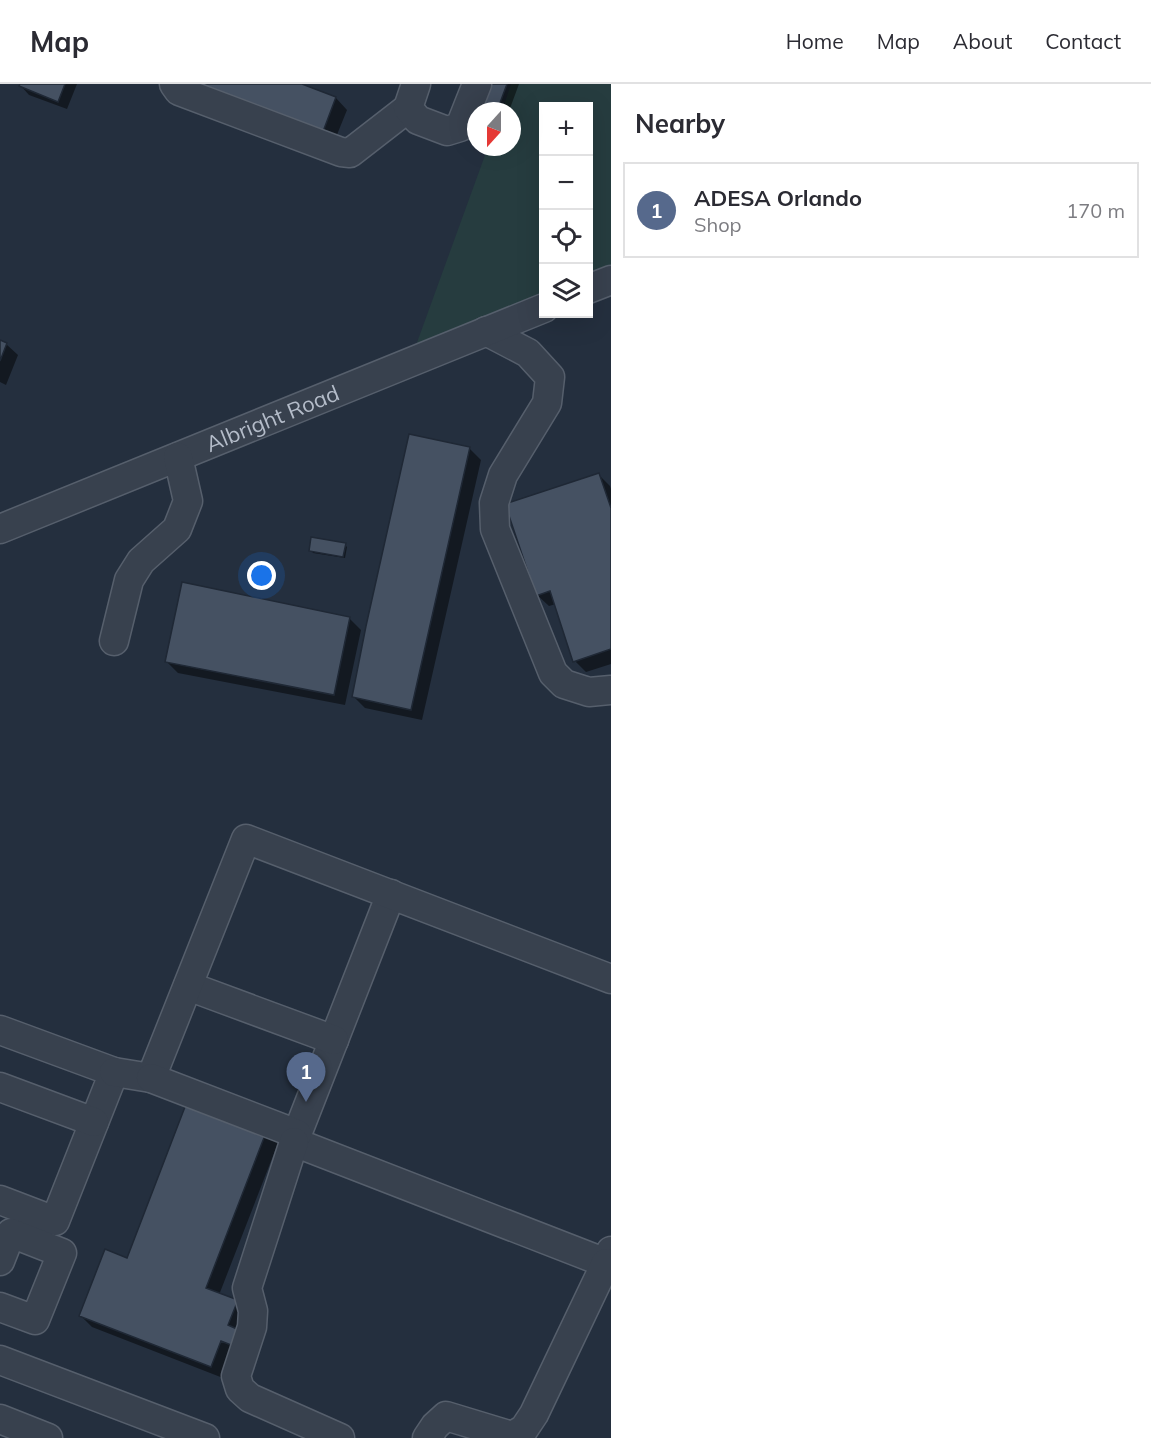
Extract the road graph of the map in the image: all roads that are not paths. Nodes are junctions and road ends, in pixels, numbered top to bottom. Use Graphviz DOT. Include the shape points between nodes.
graph roads {
  1 [pos="174,84"];
  2 [pos="477,84"];
  3 [pos="412,96"];
  4 [pos="611,280"];
  5 [pos="593,288"];
  6 [pos="539,310"];
  7 [pos="486,331"];
  8 [pos="178,457"];
  9 [pos="0,529"];
  10 [pos="114,642"];
  11 [pos="611,690"];
  12 [pos="391,894"];
  13 [pos="611,979"];
  14 [pos="188,986"];
  15 [pos="0,1029"];
  16 [pos="334,1040"];
  17 [pos="114,1072"];
  18 [pos="151,1078"];
  19 [pos="0,1087"];
  20 [pos="94,1122"];
  21 [pos="296,1138"];
  22 [pos="0,1200"];
  23 [pos="609,1257"];
  24 [pos="0,1261"];
  25 [pos="0,1307"];
  26 [pos="0,1360"];
  27 [pos="0,1419"];
  28 [pos="493,1434"];
  29 [pos="48,1438"];
  30 [pos="205,1438"];
  31 [pos="340,1438"];
  32 [pos="427,1438"];
  1 -- 3 [label="street" via="179,91 350,153"];
  2 -- 3 [label="street" via="460,127 447,131 418,120"];
  4 -- 5 [label="street"];
  6 -- 7 [label="street, Albright Road"];
  7 -- 8 [label="street, Albright Road"];
  7 -- 11 [label="street" via="528,353 550,377 547,403 502,475 494,503 495,529 553,673 564,684 589,692"];
  8 -- 9 [label="street, Albright Road"];
  8 -- 10 [label="street" via="188,501 177,529 141,561 129,580"];
  12 -- 13 [label="street"];
  12 -- 14 [label="street" via="246,839"];
  12 -- 16 [label="street"];
  14 -- 16 [label="street"];
  14 -- 18 [label="street"];
  15 -- 17 [label="street"];
  16 -- 21 [label="street"];
  17 -- 18 [label="street"];
  17 -- 20 [label="street"];
  18 -- 21 [label="street"];
  19 -- 20 [label="street"];
  20 -- 22 [label="street" via="55,1221"];
  21 -- 23 [label="street"];
  21 -- 31 [label="street" via="247,1288 253,1311 252,1327 237,1376 240,1389 250,1398"];
  23 -- 28 [label="street" via="534,1414 524,1429 512,1436"];
  24 -- 25 [label="street" via="11,1233 62,1253 35,1320"];
  26 -- 30 [label="street"];
  27 -- 29 [label="street"];
  28 -- 32 [label="street" via="446,1416"];
}
